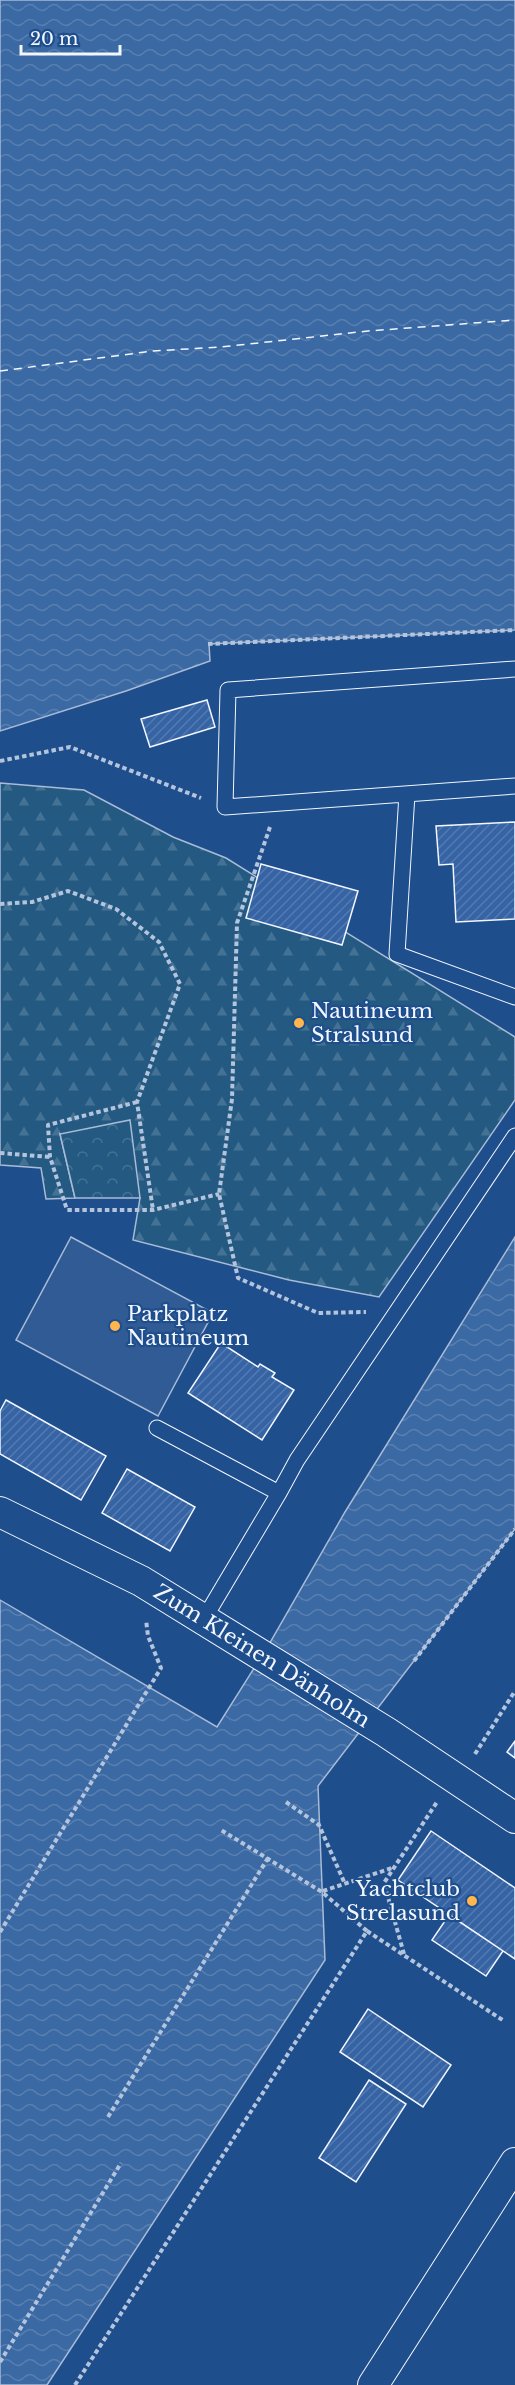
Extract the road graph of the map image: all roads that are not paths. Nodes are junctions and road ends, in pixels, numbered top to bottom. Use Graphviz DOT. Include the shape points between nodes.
graph roads {
  1 [pos="515,669"];
  2 [pos="515,786"];
  3 [pos="407,794"];
  4 [pos="515,997"];
  5 [pos="515,1136"];
  6 [pos="157,1428"];
  7 [pos="279,1493"];
  8 [pos="0,1512"];
  9 [pos="204,1619"];
  10 [pos="515,1818"];
  11 [pos="515,2163"];
  12 [pos="373,2385"];
  1 -- 3 [label="lane" via="228,690 225,807"];
  2 -- 3 [label="lane"];
  3 -- 4 [label="lane" via="397,954"];
  5 -- 7 [label="lane" via="297,1460"];
  6 -- 7 [label="lane"];
  7 -- 9 [label="lane"];
  8 -- 9 [label="street, Zum Kleinen Dänholm" via="141,1581"];
  9 -- 10 [label="street, Zum Kleinen Dänholm"];
  11 -- 12 [label="street"];
}
